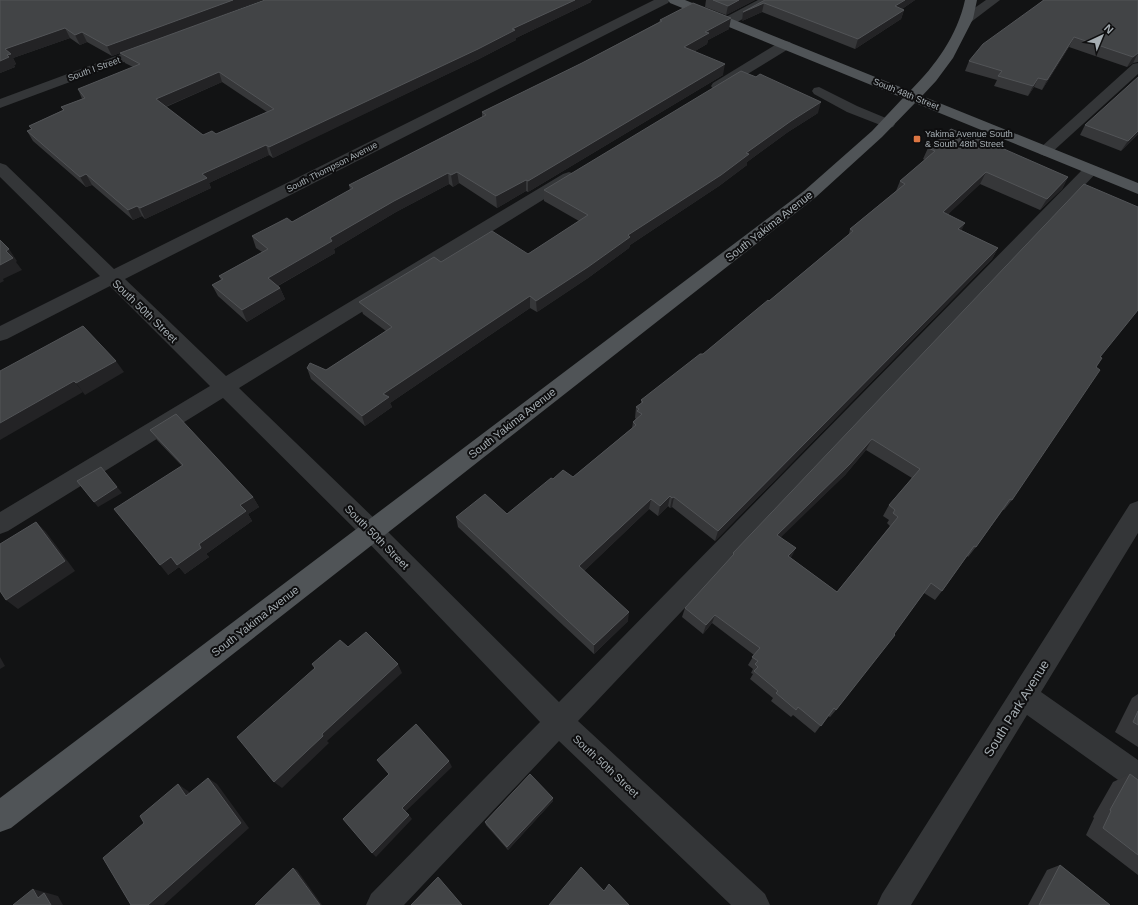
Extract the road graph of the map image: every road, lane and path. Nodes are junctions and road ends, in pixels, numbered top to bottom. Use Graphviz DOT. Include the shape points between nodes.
graph roads {
  1 [pos="664,0"];
  2 [pos="674,0"];
  3 [pos="767,0"];
  4 [pos="971,0"];
  5 [pos="994,0"];
  6 [pos="967,19"];
  7 [pos="727,22"];
  8 [pos="165,42"];
  9 [pos="786,45"];
  10 [pos="1138,67"];
  11 [pos="819,91"];
  12 [pos="702,96"];
  13 [pos="913,97"];
  14 [pos="0,104"];
  15 [pos="888,124"];
  16 [pos="1045,151"];
  17 [pos="587,166"];
  18 [pos="0,168"];
  19 [pos="1091,170"];
  20 [pos="1138,189"];
  21 [pos="111,278"];
  22 [pos="0,334"];
  23 [pos="223,387"];
  24 [pos="1138,511"];
  25 [pos="0,524"];
  26 [pos="372,531"];
  27 [pos="1024,696"];
  28 [pos="559,722"];
  29 [pos="1138,777"];
  30 [pos="0,816"];
  31 [pos="382,905"];
  32 [pos="754,905"];
  33 [pos="893,905"];
  1 -- 21 [label="street, South Thompson Avenue"];
  2 -- 7 [label="main road, South 48th Street"];
  3 -- 7 [label="street"];
  4 -- 6 [label="main road"];
  5 -- 6 [label="street, South Yakima Avenue"];
  6 -- 13 [label="main road, South Yakima Avenue" via="946,58"];
  7 -- 9 [label="main road, South 48th Street"];
  8 -- 14 [label="street, South I Street"];
  9 -- 12 [label="street"];
  9 -- 13 [label="main road, South 48th Street"];
  10 -- 16 [label="street"];
  11 -- 15 [label="street"];
  13 -- 15 [label="main road, South Yakima Avenue"];
  13 -- 16 [label="main road, South 48th Street"];
  15 -- 26 [label="main road, South Yakima Avenue" via="810,194"];
  16 -- 19 [label="main road, South 48th Street"];
  17 -- 23 [label="street"];
  18 -- 21 [label="street, South 50th Street"];
  19 -- 20 [label="main road, South 48th Street"];
  19 -- 28 [label="street"];
  21 -- 22 [label="street, South Thompson Avenue"];
  21 -- 23 [label="street, South 50th Street"];
  23 -- 25 [label="street"];
  23 -- 26 [label="street, South 50th Street"];
  24 -- 27 [label="street, South Park Avenue"];
  26 -- 28 [label="street, South 50th Street"];
  26 -- 30 [label="main road, South Yakima Avenue"];
  27 -- 29 [label="street"];
  27 -- 33 [label="street, South Park Avenue"];
  28 -- 31 [label="street"];
  28 -- 32 [label="street, South 50th Street"];
}
